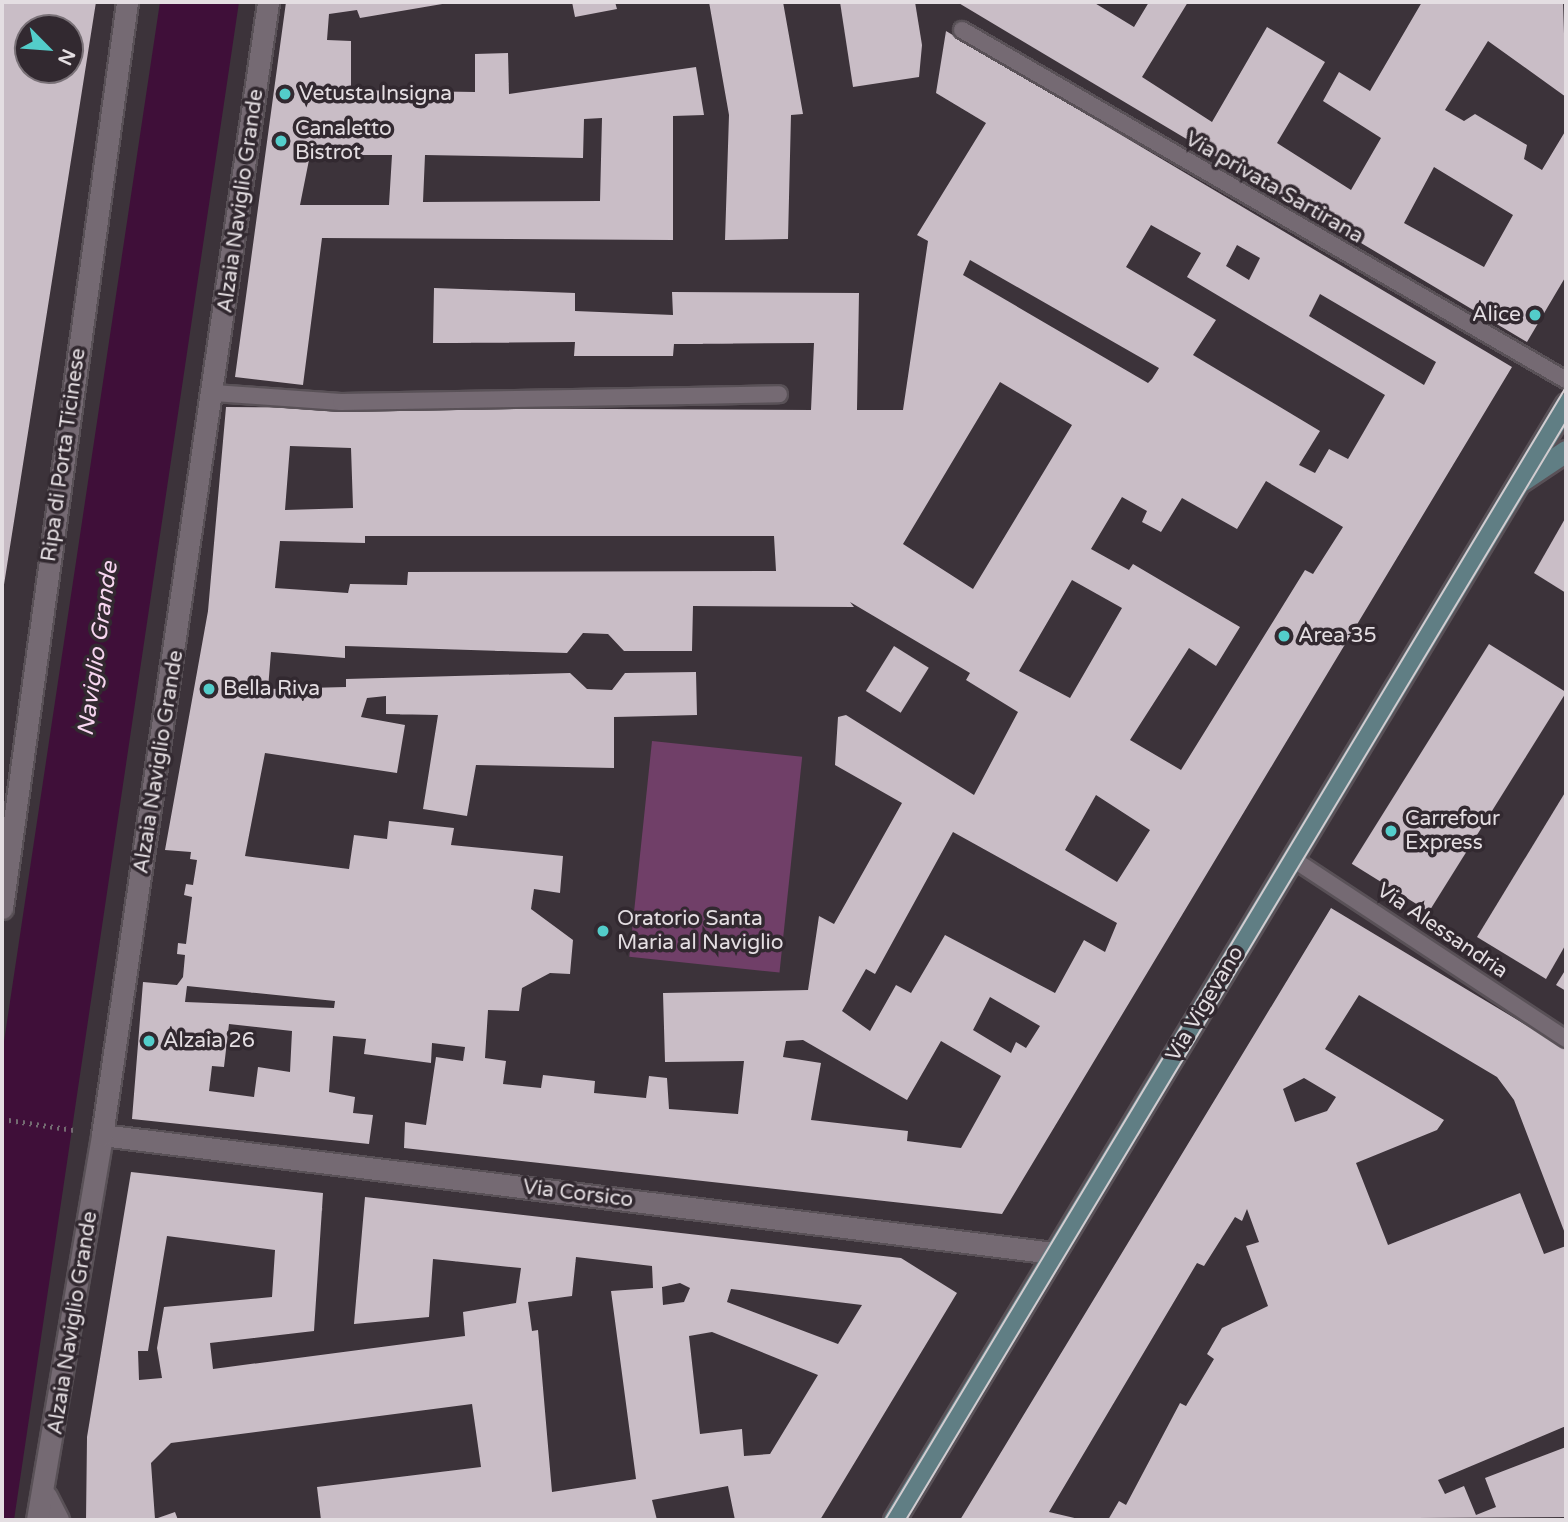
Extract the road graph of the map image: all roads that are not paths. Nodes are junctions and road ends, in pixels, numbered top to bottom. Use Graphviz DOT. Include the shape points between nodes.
graph roads {
  1 [pos="127,2"];
  2 [pos="268,2"];
  3 [pos="962,30"];
  4 [pos="1566,380"];
  5 [pos="214,393"];
  6 [pos="779,394"];
  7 [pos="1566,404"];
  8 [pos="1566,451"];
  9 [pos="1513,486"];
  10 [pos="1293,859"];
  11 [pos="2,908"];
  12 [pos="1566,1039"];
  13 [pos="102,1135"];
  14 [pos="1054,1253"];
  15 [pos="46,1496"];
  16 [pos="37,1520"];
  17 [pos="58,1520"];
  18 [pos="894,1520"];
  1 -- 11 [label="street, Ripa di Porta Ticinese"];
  2 -- 5 [label="street, Alzaia Naviglio Grande"];
  3 -- 4 [label="lane, Via privata Sartirana"];
  5 -- 6 [label="lane" via="341,402"];
  5 -- 13 [label="street, Alzaia Naviglio Grande"];
  7 -- 9 [label="street, Via Vigevano"];
  8 -- 9 [label="street, Via Vigevano"];
  9 -- 10 [label="street, Via Vigevano"];
  10 -- 12 [label="lane, Via Alessandria"];
  10 -- 14 [label="street, Via Vigevano"];
  13 -- 14 [label="street, Via Corsico"];
  13 -- 15 [label="street, Alzaia Naviglio Grande"];
  14 -- 18 [label="street, Via Vigevano"];
  15 -- 16 [label="street, Alzaia Naviglio Grande"];
  15 -- 17 [label="street"];
}
